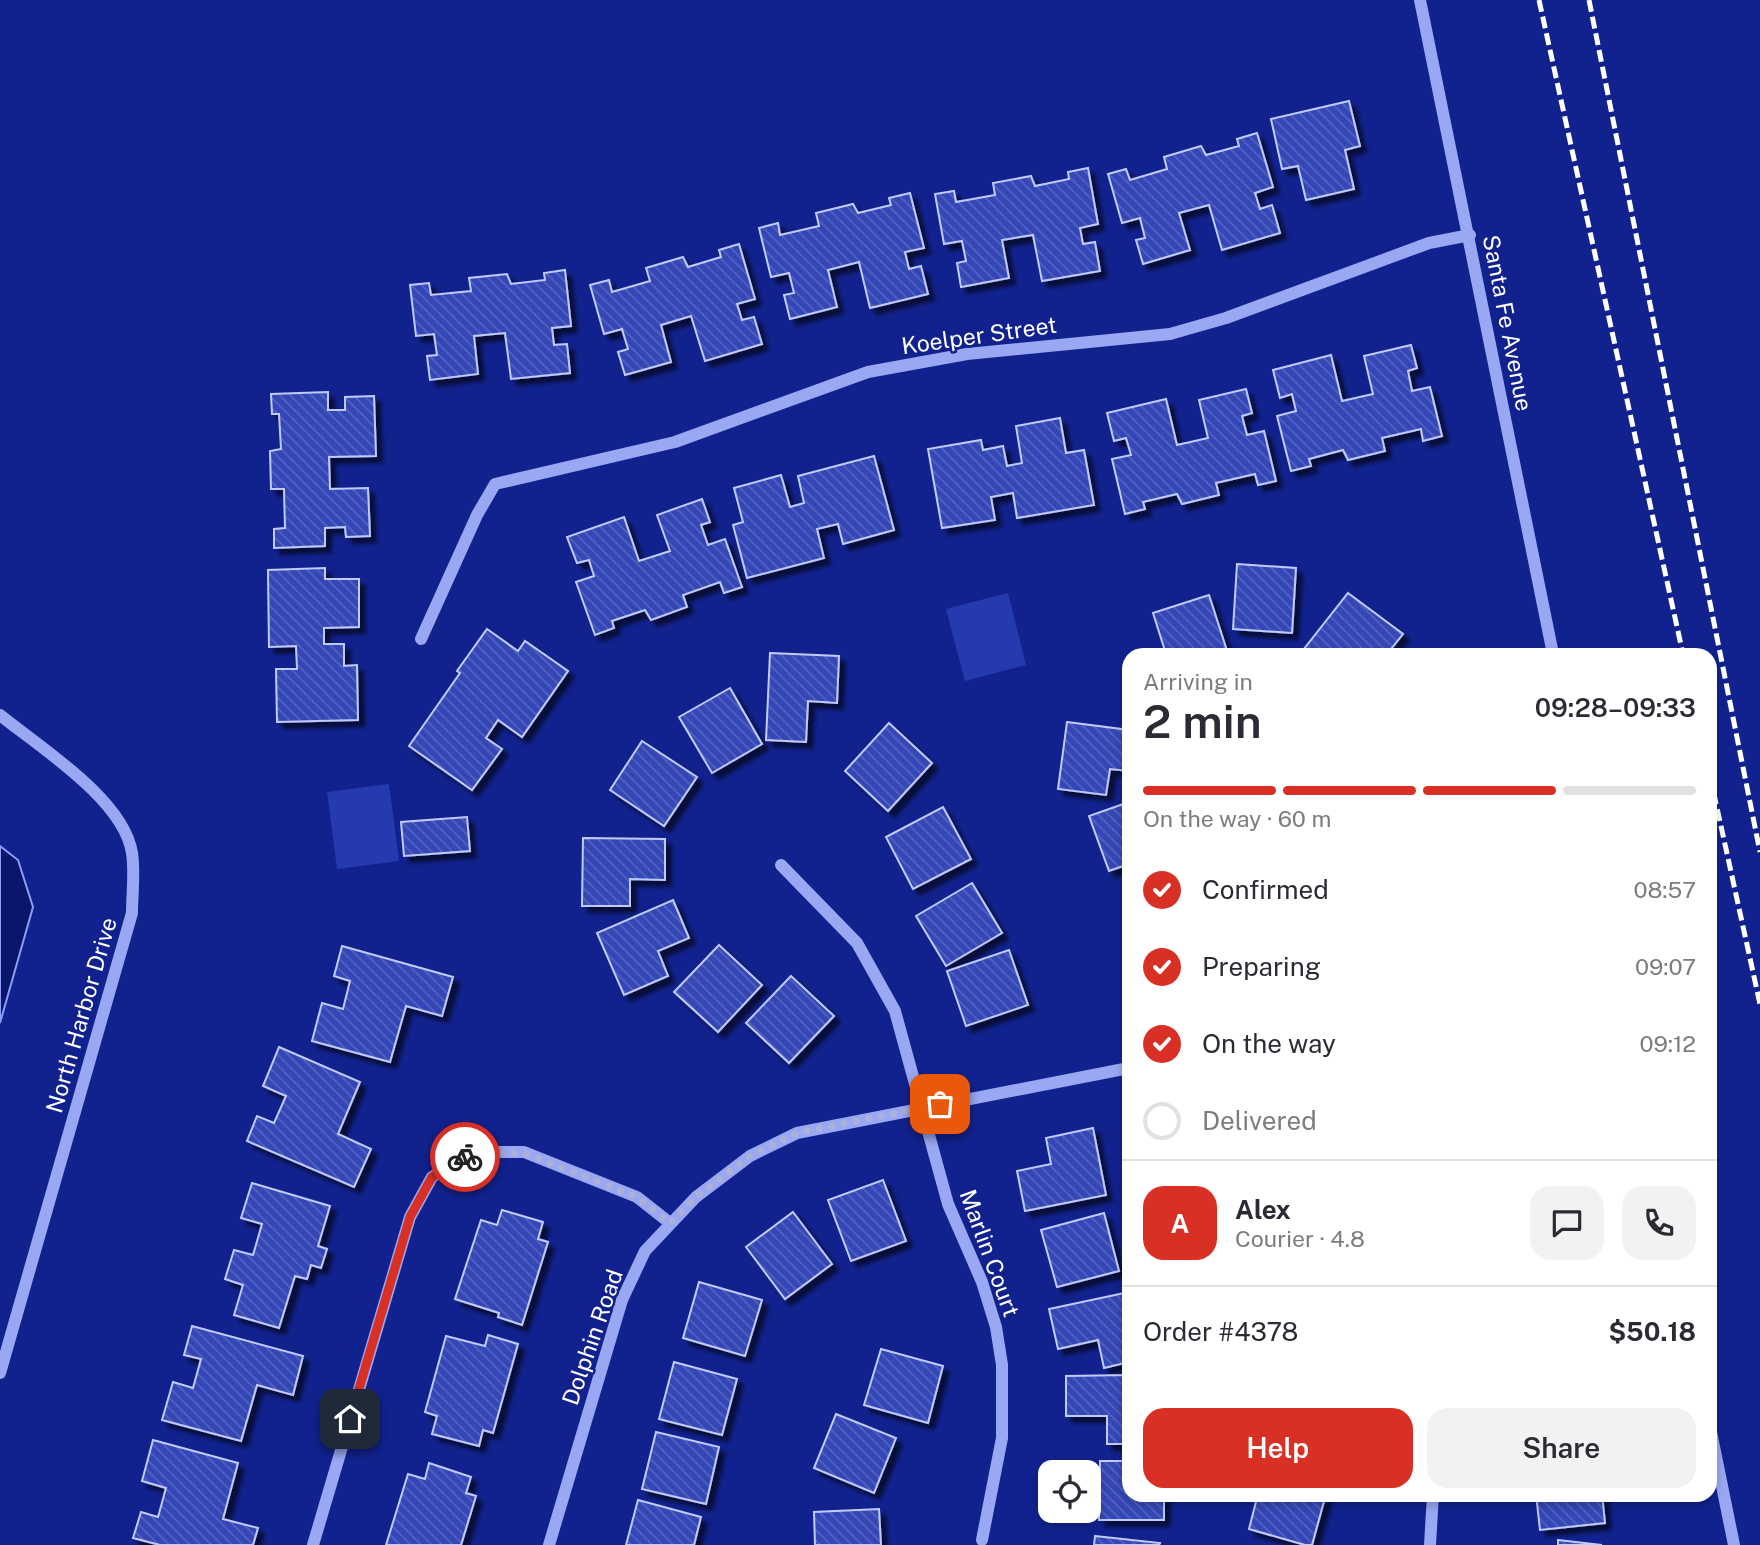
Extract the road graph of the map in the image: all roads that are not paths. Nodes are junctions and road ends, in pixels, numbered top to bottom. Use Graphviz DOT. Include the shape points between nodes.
graph roads {
  1 [pos="1420,0"];
  2 [pos="1469,235"];
  3 [pos="421,639"];
  4 [pos="1552,648"];
  5 [pos="0,715"];
  6 [pos="781,865"];
  7 [pos="1122,1069"];
  8 [pos="921,1107"];
  9 [pos="670,1223"];
  10 [pos="0,1373"];
  11 [pos="1717,1461"];
  12 [pos="1433,1502"];
  13 [pos="982,1540"];
  14 [pos="313,1545"];
  15 [pos="549,1545"];
  16 [pos="1430,1545"];
  17 [pos="1734,1545"];
  1 -- 2 [label="street, Santa Fe Avenue"];
  2 -- 3 [label="street, Koelper Street" via="1429,243 1170,334 967,354 868,372 675,442 495,484"];
  2 -- 4 [label="street, Santa Fe Avenue"];
  5 -- 10 [label="street, North Harbor Drive" via="93,789 118,817 132,852 132,913"];
  6 -- 8 [label="street, Marlin Court" via="857,943 894,1011"];
  7 -- 8 [label="street, Dolphin Road"];
  8 -- 9 [label="street, Dolphin Road" via="797,1133 750,1156"];
  8 -- 13 [label="street, Marlin Court" via="948,1204 982,1282 1002,1364 1002,1438"];
  9 -- 14 [label="street" via="637,1197 524,1153 471,1153 432,1177 410,1217"];
  9 -- 15 [label="street, Dolphin Road" via="645,1251 622,1300"];
  11 -- 17 [label="street"];
  12 -- 16 [label="street"];
}
